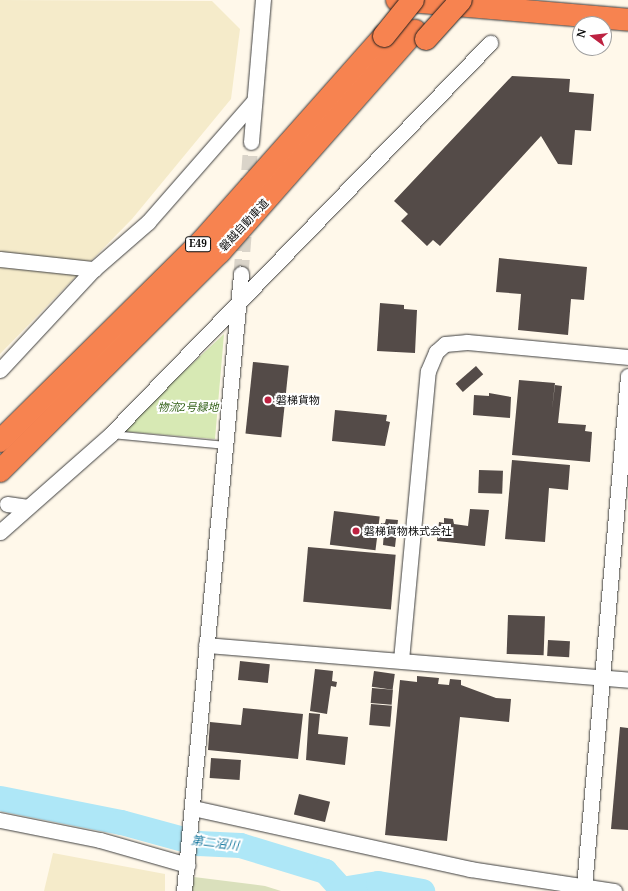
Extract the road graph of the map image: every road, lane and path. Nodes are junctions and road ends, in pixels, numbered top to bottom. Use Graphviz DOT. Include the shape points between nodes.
graph roads {
  1 [pos="263,0"];
  2 [pos="398,0"];
  3 [pos="413,0"];
  4 [pos="440,0"];
  5 [pos="461,0"];
  6 [pos="512,10"];
  7 [pos="628,20"];
  8 [pos="572,23"];
  9 [pos="612,27"];
  10 [pos="628,29"];
  11 [pos="421,35"];
  12 [pos="490,43"];
  13 [pos="254,101"];
  14 [pos="250,142"];
  15 [pos="0,259"];
  16 [pos="94,269"];
  17 [pos="241,274"];
  18 [pos="239,304"];
  19 [pos="628,357"];
  20 [pos="0,370"];
  21 [pos="628,376"];
  22 [pos="111,434"];
  23 [pos="0,441"];
  24 [pos="229,445"];
  25 [pos="0,471"];
  26 [pos="7,504"];
  27 [pos="28,507"];
  28 [pos="0,532"];
  29 [pos="206,645"];
  30 [pos="401,660"];
  31 [pos="602,678"];
  32 [pos="628,680"];
  33 [pos="192,808"];
  34 [pos="0,820"];
  35 [pos="187,861"];
  36 [pos="584,887"];
  37 [pos="184,891"];
  38 [pos="614,891"];
  1 -- 13 [label="street"];
  2 -- 6 [label="highway"];
  3 -- 23 [label="highway, 磐越自動車道 / E49, bridge" via="202,241"];
  4 -- 11 [label="highway, 磐越自動車道 / E49"];
  5 -- 11 [label="highway, bridge"];
  6 -- 7 [label="highway"];
  6 -- 8 [label="street" via="528,20"];
  9 -- 10 [label="street"];
  11 -- 25 [label="highway, 磐越自動車道 / E49" via="209,263"];
  12 -- 18 [label="street"];
  13 -- 14 [label="street"];
  13 -- 16 [label="street" via="148,222"];
  15 -- 16 [label="street"];
  16 -- 20 [label="street"];
  17 -- 18 [label="street"];
  18 -- 22 [label="street"];
  18 -- 24 [label="street"];
  19 -- 30 [label="street" via="467,342 445,344 436,352 428,370"];
  21 -- 31 [label="street"];
  22 -- 24 [label="lane"];
  22 -- 27 [label="street"];
  24 -- 29 [label="street"];
  26 -- 27 [label="street"];
  27 -- 28 [label="street"];
  29 -- 30 [label="street"];
  29 -- 33 [label="street"];
  30 -- 31 [label="street"];
  31 -- 32 [label="street"];
  31 -- 36 [label="street"];
  33 -- 35 [label="street"];
  33 -- 36 [label="street" via="470,869"];
  34 -- 35 [label="street"];
  35 -- 37 [label="street"];
  36 -- 38 [label="street"];
}
